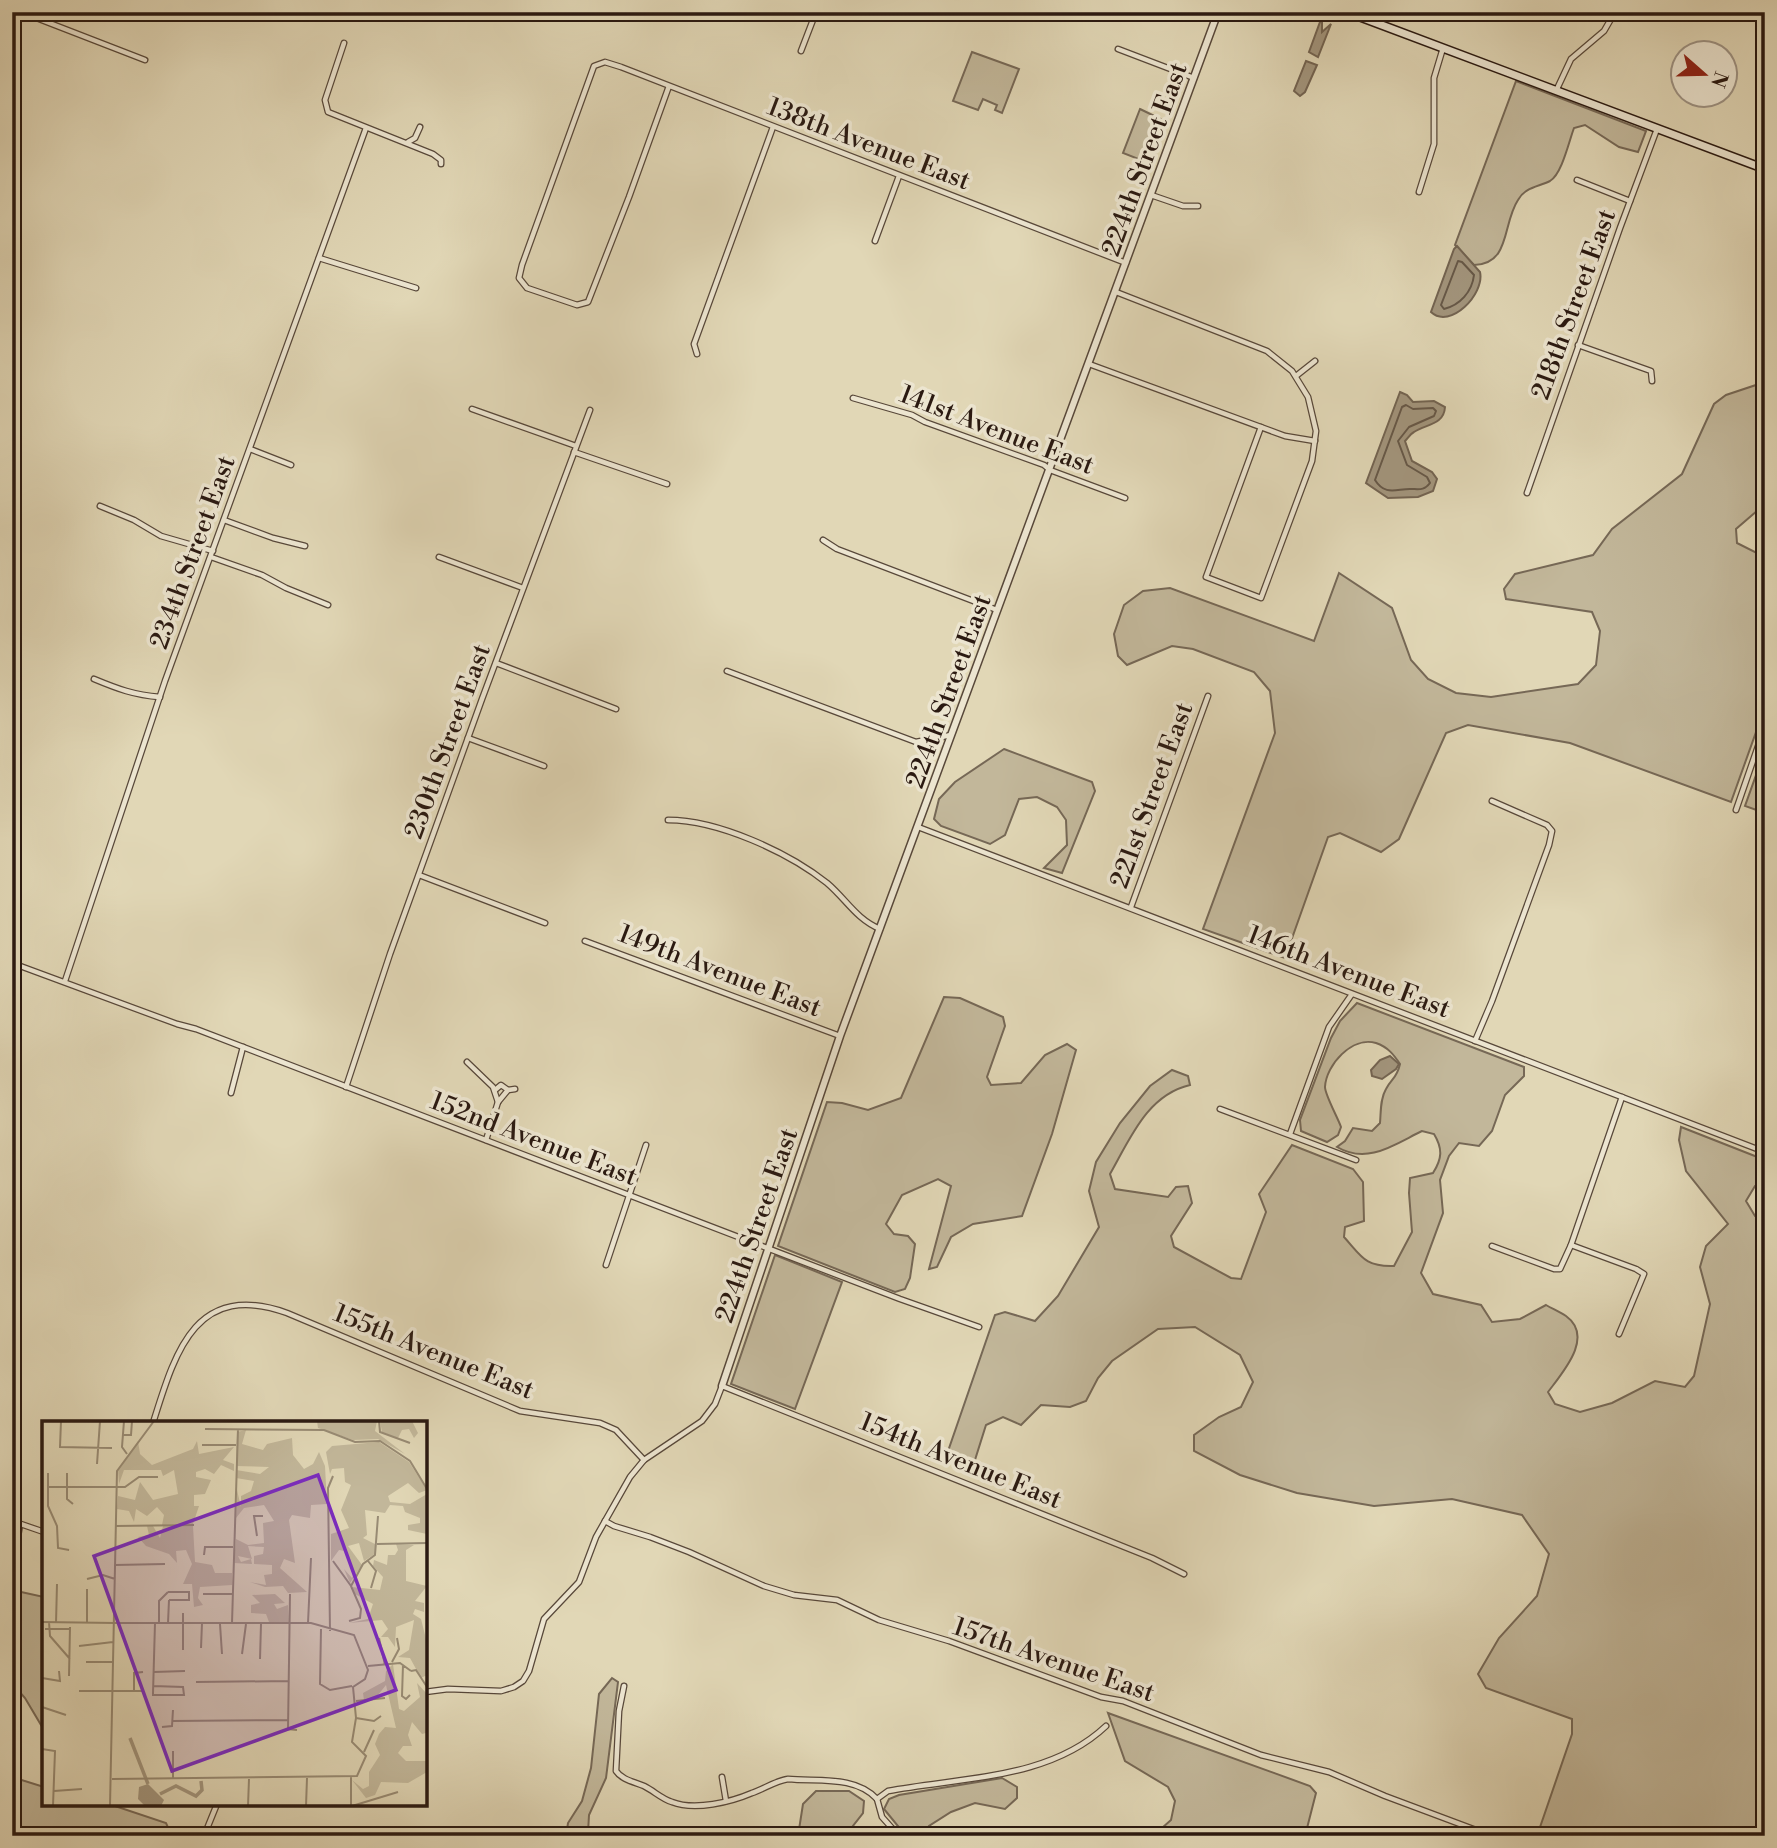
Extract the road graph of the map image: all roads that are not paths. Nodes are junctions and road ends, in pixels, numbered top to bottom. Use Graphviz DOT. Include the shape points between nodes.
graph roads {
  1 [pos="21,12"];
  2 [pos="816,12"];
  3 [pos="1218,12"];
  4 [pos="1347,12"];
  5 [pos="1615,12"];
  6 [pos="344,43"];
  7 [pos="1443,48"];
  8 [pos="1118,49"];
  9 [pos="802,51"];
  10 [pos="145,60"];
  11 [pos="1194,78"];
  12 [pos="669,86"];
  13 [pos="1556,91"];
  14 [pos="420,127"];
  15 [pos="773,127"];
  16 [pos="366,128"];
  17 [pos="1657,129"];
  18 [pos="407,143"];
  19 [pos="441,164"];
  20 [pos="1765,169"];
  21 [pos="899,176"];
  22 [pos="1577,180"];
  23 [pos="1419,192"];
  24 [pos="1152,195"];
  25 [pos="1630,201"];
  26 [pos="1198,206"];
  27 [pos="875,241"];
  28 [pos="319,258"];
  29 [pos="1127,263"];
  30 [pos="416,288"];
  31 [pos="1116,292"];
  32 [pos="1578,345"];
  33 [pos="698,354"];
  34 [pos="1315,361"];
  35 [pos="1089,364"];
  36 [pos="1296,376"];
  37 [pos="1652,381"];
  38 [pos="853,398"];
  39 [pos="472,409"];
  40 [pos="590,410"];
  41 [pos="1261,427"];
  42 [pos="1315,441"];
  43 [pos="250,449"];
  44 [pos="575,449"];
  45 [pos="291,465"];
  46 [pos="1050,470"];
  47 [pos="667,484"];
  48 [pos="1527,493"];
  49 [pos="1125,498"];
  50 [pos="100,506"];
  51 [pos="224,520"];
  52 [pos="823,540"];
  53 [pos="305,546"];
  54 [pos="212,554"];
  55 [pos="439,557"];
  56 [pos="523,588"];
  57 [pos="328,605"];
  58 [pos="998,610"];
  59 [pos="496,663"];
  60 [pos="727,671"];
  61 [pos="94,679"];
  62 [pos="1208,696"];
  63 [pos="160,697"];
  64 [pos="616,709"];
  65 [pos="1765,726"];
  66 [pos="952,735"];
  67 [pos="468,738"];
  68 [pos="544,766"];
  69 [pos="1492,801"];
  70 [pos="1736,810"];
  71 [pos="668,820"];
  72 [pos="918,827"];
  73 [pos="419,875"];
  74 [pos="1131,907"];
  75 [pos="545,923"];
  76 [pos="880,929"];
  77 [pos="585,941"];
  78 [pos="12,963"];
  79 [pos="65,981"];
  80 [pos="1352,993"];
  81 [pos="841,1036"];
  82 [pos="1475,1041"];
  83 [pos="243,1047"];
  84 [pos="467,1062"];
  85 [pos="346,1087"];
  86 [pos="515,1089"];
  87 [pos="495,1090"];
  88 [pos="508,1090"];
  89 [pos="231,1093"];
  90 [pos="1622,1097"];
  91 [pos="498,1102"];
  92 [pos="1220,1109"];
  93 [pos="1290,1134"];
  94 [pos="486,1140"];
  95 [pos="646,1146"];
  96 [pos="1765,1152"];
  97 [pos="1356,1160"];
  98 [pos="630,1195"];
  99 [pos="1571,1245"];
  100 [pos="1492,1246"];
  101 [pos="769,1248"];
  102 [pos="606,1265"];
  103 [pos="979,1327"];
  104 [pos="1619,1334"];
  105 [pos="722,1386"];
  106 [pos="154,1421"];
  107 [pos="645,1460"];
  108 [pos="12,1521"];
  109 [pos="605,1521"];
  110 [pos="20,1524"];
  111 [pos="42,1531"];
  112 [pos="1184,1574"];
  113 [pos="12,1575"];
  114 [pos="624,1686"];
  115 [pos="427,1692"];
  116 [pos="1107,1726"];
  117 [pos="722,1777"];
  118 [pos="877,1799"];
  119 [pos="726,1801"];
  120 [pos="216,1806"];
  121 [pos="205,1834"];
  122 [pos="215,1836"];
  123 [pos="899,1836"];
  124 [pos="1492,1836"];
  1 -- 10 [label="street"];
  2 -- 9 [label="street"];
  3 -- 11 [label="street, 224th Street East"];
  4 -- 7 [label="main road"];
  5 -- 13 [label="street" via="1604,31 1571,59"];
  6 -- 16 [label="street" via="325,100 326,110"];
  7 -- 13 [label="main road"];
  7 -- 23 [label="street" via="1434,78 1434,144"];
  8 -- 11 [label="street"];
  11 -- 24 [label="street, 224th Street East"];
  12 -- 12 [label="street, 138th Avenue East" via="590,299 577,305 527,288 519,274 594,66 610,63"];
  12 -- 15 [label="street, 138th Avenue East"];
  13 -- 17 [label="main road"];
  14 -- 18 [label="street"];
  15 -- 21 [label="street, 138th Avenue East"];
  15 -- 33 [label="street" via="694,344"];
  16 -- 18 [label="street"];
  16 -- 28 [label="street, 234th Street East"];
  17 -- 20 [label="main road"];
  17 -- 25 [label="street, 218th Street East"];
  18 -- 19 [label="street" via="433,154"];
  21 -- 27 [label="street"];
  21 -- 29 [label="street, 138th Avenue East"];
  22 -- 25 [label="street"];
  24 -- 26 [label="street"];
  24 -- 29 [label="street, 224th Street East"];
  25 -- 32 [label="street, 218th Street East"];
  28 -- 30 [label="street"];
  28 -- 43 [label="street, 234th Street East"];
  29 -- 31 [label="street, 224th Street East"];
  31 -- 35 [label="street, 224th Street East"];
  31 -- 36 [label="street" via="1258,346"];
  32 -- 37 [label="street" via="1651,371"];
  32 -- 48 [label="street, 218th Street East"];
  34 -- 36 [label="street"];
  35 -- 41 [label="street"];
  35 -- 46 [label="street, 224th Street East"];
  36 -- 42 [label="street" via="1312,408"];
  38 -- 46 [label="street, 141st Avenue East" via="912,415"];
  39 -- 44 [label="street"];
  40 -- 44 [label="street, 230th Street East"];
  41 -- 42 [label="street"];
  41 -- 42 [label="street" via="1206,577 1261,598 1309,470"];
  43 -- 45 [label="street"];
  43 -- 51 [label="street, 234th Street East"];
  44 -- 47 [label="street"];
  44 -- 56 [label="street, 230th Street East"];
  46 -- 49 [label="street, 141st Avenue East"];
  46 -- 58 [label="street, 224th Street East"];
  50 -- 54 [label="street" via="161,536"];
  51 -- 53 [label="street"];
  51 -- 54 [label="street, 234th Street East"];
  52 -- 58 [label="street"];
  54 -- 57 [label="street"];
  54 -- 63 [label="street, 234th Street East"];
  55 -- 56 [label="street"];
  56 -- 59 [label="street, 230th Street East"];
  58 -- 66 [label="street, 224th Street East"];
  59 -- 64 [label="street"];
  59 -- 67 [label="street, 230th Street East"];
  60 -- 66 [label="street" via="916,743"];
  61 -- 63 [label="street" via="130,694"];
  62 -- 74 [label="street, 221st Street East"];
  63 -- 79 [label="street, 234th Street East"];
  65 -- 70 [label="street"];
  66 -- 72 [label="street, 224th Street East"];
  67 -- 68 [label="street"];
  67 -- 73 [label="street, 230th Street East"];
  69 -- 82 [label="street" via="1552,831"];
  71 -- 76 [label="street" via="700,822 790,857 834,890 859,917"];
  72 -- 74 [label="street, 146th Avenue East"];
  72 -- 76 [label="street, 224th Street East"];
  73 -- 75 [label="street"];
  73 -- 85 [label="street, 230th Street East"];
  74 -- 80 [label="street, 146th Avenue East"];
  76 -- 81 [label="street, 224th Street East"];
  77 -- 81 [label="street, 149th Avenue East"];
  78 -- 79 [label="street"];
  79 -- 83 [label="street, 152nd Avenue East"];
  80 -- 82 [label="street, 146th Avenue East"];
  80 -- 93 [label="street" via="1329,1027"];
  81 -- 101 [label="street, 224th Street East"];
  82 -- 90 [label="street, 146th Avenue East"];
  83 -- 85 [label="street, 152nd Avenue East"];
  83 -- 89 [label="street"];
  84 -- 87 [label="street"];
  85 -- 94 [label="street, 152nd Avenue East"];
  86 -- 88 [label="street"];
  87 -- 88 [label="street" via="501,1085"];
  87 -- 91 [label="street"];
  88 -- 91 [label="street"];
  90 -- 96 [label="street, 146th Avenue East"];
  90 -- 99 [label="street"];
  91 -- 94 [label="street"];
  92 -- 93 [label="street"];
  93 -- 97 [label="street"];
  94 -- 98 [label="street, 152nd Avenue East"];
  95 -- 98 [label="street"];
  98 -- 101 [label="street, 152nd Avenue East"];
  98 -- 102 [label="street"];
  99 -- 100 [label="street" via="1559,1270"];
  99 -- 104 [label="street" via="1644,1274"];
  101 -- 103 [label="street, 152nd Avenue East"];
  101 -- 105 [label="street, 224th Street East"];
  105 -- 107 [label="street" via="702,1421"];
  105 -- 112 [label="street, 154th Avenue East"];
  106 -- 107 [label="street, 155th Avenue East" via="188,1335 201,1321 229,1307 252,1304 270,1306 520,1411 600,1423 616,1430"];
  107 -- 109 [label="street"];
  108 -- 110 [label="street"];
  109 -- 115 [label="street" via="579,1582 544,1619 523,1681 501,1691"];
  109 -- 124 [label="street, 157th Avenue East" via="764,1586 837,1600 878,1620 1123,1702 1261,1755 1329,1772"];
  110 -- 111 [label="street"];
  110 -- 113 [label="street"];
  114 -- 119 [label="street" via="617,1774 677,1804"];
  116 -- 118 [label="street" via="1093,1739 1054,1759 888,1791"];
  117 -- 119 [label="street"];
  118 -- 119 [label="street" via="860,1786 841,1781 788,1780"];
  118 -- 123 [label="street" via="882,1817"];
  120 -- 121 [label="street"];
  121 -- 122 [label="street"];
}
